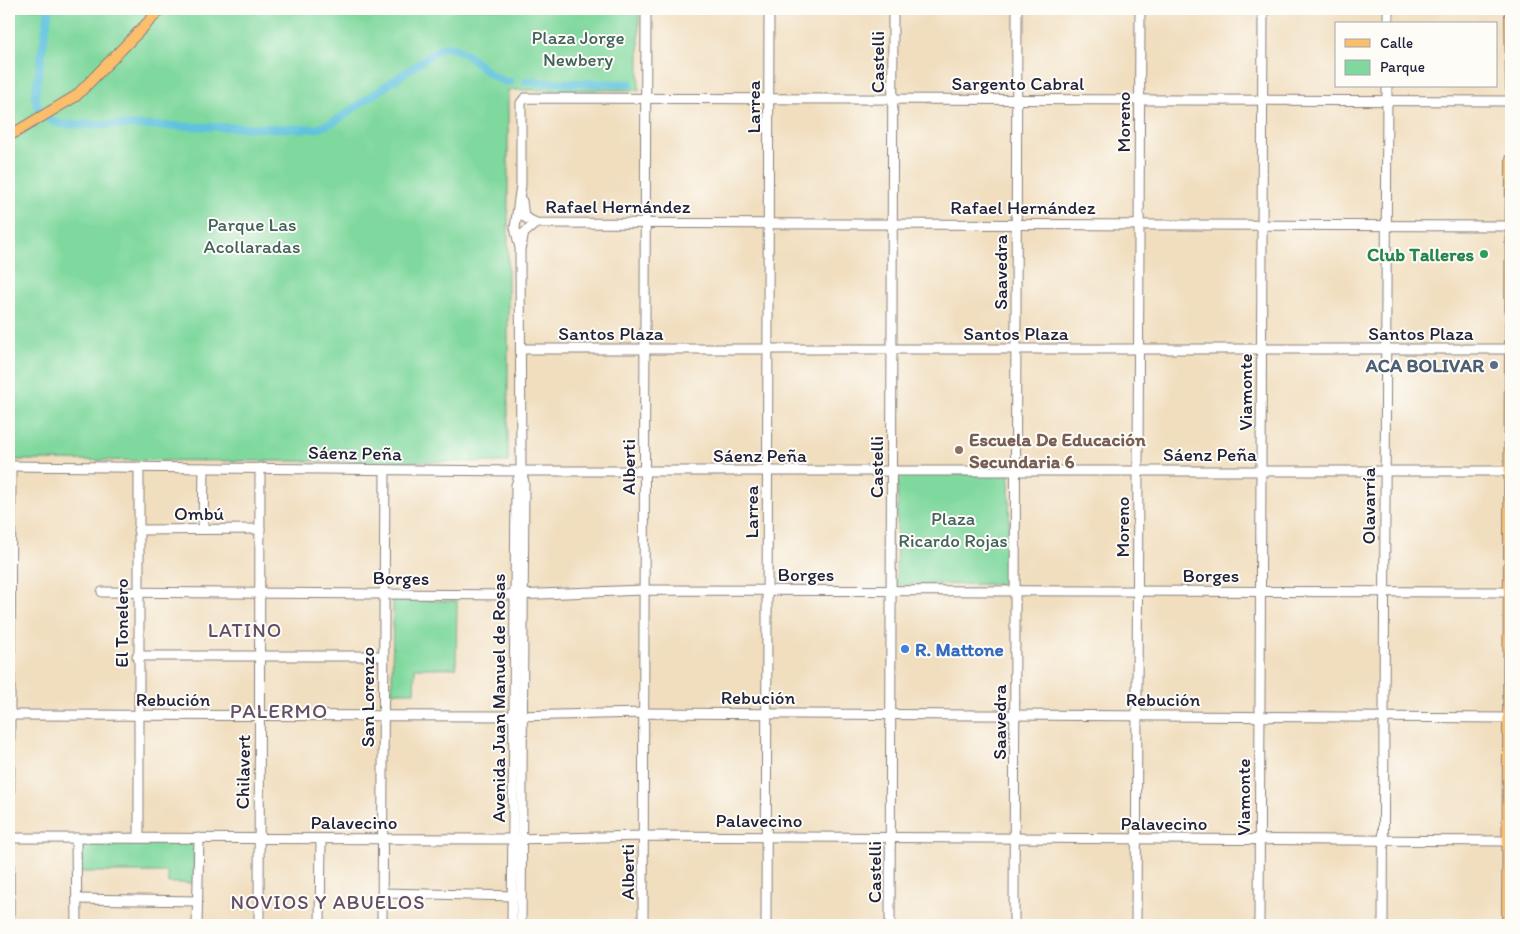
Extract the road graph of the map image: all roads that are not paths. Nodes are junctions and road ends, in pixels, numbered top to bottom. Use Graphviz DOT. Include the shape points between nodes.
graph roads {
  1 [pos="161,9"];
  2 [pos="646,9"];
  3 [pos="769,9"];
  4 [pos="893,9"];
  5 [pos="1017,9"];
  6 [pos="1140,9"];
  7 [pos="1263,9"];
  8 [pos="1388,9"];
  9 [pos="1510,9"];
  10 [pos="1388,22"];
  11 [pos="1387,88"];
  12 [pos="1511,90"];
  13 [pos="525,98"];
  14 [pos="646,98"];
  15 [pos="769,98"];
  16 [pos="893,98"];
  17 [pos="1017,99"];
  18 [pos="1139,99"];
  19 [pos="1263,100"];
  20 [pos="1387,100"];
  21 [pos="1511,101"];
  22 [pos="9,136"];
  23 [pos="1511,159"];
  24 [pos="520,185"];
  25 [pos="645,222"];
  26 [pos="768,222"];
  27 [pos="536,223"];
  28 [pos="893,223"];
  29 [pos="1017,224"];
  30 [pos="1139,224"];
  31 [pos="1262,225"];
  32 [pos="1386,226"];
  33 [pos="1511,226"];
  34 [pos="520,248"];
  35 [pos="521,348"];
  36 [pos="645,349"];
  37 [pos="768,349"];
  38 [pos="892,349"];
  39 [pos="1016,349"];
  40 [pos="1138,349"];
  41 [pos="1262,349"];
  42 [pos="1385,349"];
  43 [pos="1511,349"];
  44 [pos="10,466"];
  45 [pos="139,467"];
  46 [pos="204,468"];
  47 [pos="260,468"];
  48 [pos="385,470"];
  49 [pos="521,471"];
  50 [pos="644,471"];
  51 [pos="767,471"];
  52 [pos="892,471"];
  53 [pos="1016,471"];
  54 [pos="1138,471"];
  55 [pos="1261,471"];
  56 [pos="1385,471"];
  57 [pos="1511,471"];
  58 [pos="260,529"];
  59 [pos="138,530"];
  60 [pos="203,530"];
  61 [pos="644,590"];
  62 [pos="767,590"];
  63 [pos="892,590"];
  64 [pos="1016,591"];
  65 [pos="1138,591"];
  66 [pos="102,592"];
  67 [pos="137,592"];
  68 [pos="1261,592"];
  69 [pos="1384,592"];
  70 [pos="1510,592"];
  71 [pos="260,593"];
  72 [pos="384,594"];
  73 [pos="519,594"];
  74 [pos="260,654"];
  75 [pos="137,656"];
  76 [pos="383,656"];
  77 [pos="644,713"];
  78 [pos="766,713"];
  79 [pos="891,714"];
  80 [pos="10,715"];
  81 [pos="1015,715"];
  82 [pos="138,716"];
  83 [pos="260,716"];
  84 [pos="383,716"];
  85 [pos="518,716"];
  86 [pos="1137,716"];
  87 [pos="1260,716"];
  88 [pos="1383,717"];
  89 [pos="1510,718"];
  90 [pos="643,836"];
  91 [pos="766,837"];
  92 [pos="891,837"];
  93 [pos="10,838"];
  94 [pos="76,838"];
  95 [pos="139,838"];
  96 [pos="199,838"];
  97 [pos="1014,838"];
  98 [pos="258,839"];
  99 [pos="321,839"];
  100 [pos="382,839"];
  101 [pos="518,839"];
  102 [pos="1137,839"];
  103 [pos="1260,839"];
  104 [pos="1382,840"];
  105 [pos="1509,841"];
  106 [pos="382,893"];
  107 [pos="517,896"];
  108 [pos="77,899"];
  109 [pos="197,901"];
  110 [pos="9,925"];
  111 [pos="78,925"];
  112 [pos="197,925"];
  113 [pos="259,925"];
  114 [pos="320,925"];
  115 [pos="382,925"];
  116 [pos="512,925"];
  117 [pos="521,925"];
  118 [pos="643,925"];
  119 [pos="766,925"];
  120 [pos="890,925"];
  121 [pos="1014,925"];
  122 [pos="1136,925"];
  123 [pos="1259,925"];
  124 [pos="1383,925"];
  125 [pos="1507,925"];
  1 -- 22 [label="main road" via="88,86 52,112"];
  2 -- 14 [label="street, Alberti"];
  3 -- 15 [label="street, Larrea"];
  4 -- 16 [label="street, Castelli"];
  5 -- 17 [label="street, Saavedra"];
  6 -- 18 [label="street, Moreno"];
  7 -- 19 [label="street, Viamonte"];
  8 -- 10 [label="street"];
  9 -- 12 [label="main road"];
  11 -- 20 [label="street, Olavarría"];
  13 -- 14 [label="street, Sargento Cabral"];
  13 -- 24 [label="street, Avenida Juan Manuel de Rosas" via="521,103"];
  14 -- 15 [label="street, Sargento Cabral"];
  14 -- 25 [label="street, Alberti"];
  15 -- 16 [label="street, Sargento Cabral"];
  15 -- 26 [label="street, Larrea"];
  16 -- 17 [label="street, Sargento Cabral"];
  16 -- 28 [label="street, Castelli"];
  17 -- 18 [label="street, Sargento Cabral"];
  17 -- 29 [label="street, Saavedra"];
  18 -- 19 [label="street, Sargento Cabral"];
  18 -- 30 [label="street, Moreno"];
  19 -- 20 [label="street, Sargento Cabral"];
  19 -- 31 [label="street, Viamonte"];
  20 -- 21 [label="street, Sargento Cabral"];
  20 -- 32 [label="street, Olavarría"];
  23 -- 33 [label="main road"];
  24 -- 27 [label="street" via="524,217"];
  24 -- 34 [label="street, Avenida Juan Manuel de Rosas" via="515,228"];
  25 -- 26 [label="street, Rafael Hernández"];
  25 -- 27 [label="street, Rafael Hernández"];
  25 -- 36 [label="street, Alberti"];
  26 -- 28 [label="street, Rafael Hernández"];
  26 -- 37 [label="street, Larrea"];
  27 -- 34 [label="street" via="524,233"];
  28 -- 29 [label="street, Rafael Hernández"];
  28 -- 38 [label="street, Castelli"];
  29 -- 30 [label="street, Rafael Hernández"];
  29 -- 39 [label="street, Saavedra"];
  30 -- 31 [label="street, Rafael Hernández"];
  30 -- 40 [label="street, Moreno"];
  31 -- 32 [label="street, Rafael Hernández"];
  31 -- 41 [label="street, Viamonte"];
  32 -- 33 [label="street, Rafael Hernández"];
  32 -- 42 [label="street, Olavarría"];
  33 -- 43 [label="main road"];
  34 -- 35 [label="street, Avenida Juan Manuel de Rosas"];
  35 -- 36 [label="street, Santos Plaza"];
  35 -- 49 [label="street, Avenida Juan Manuel de Rosas"];
  36 -- 37 [label="street, Santos Plaza"];
  36 -- 50 [label="street, Alberti"];
  37 -- 38 [label="street, Santos Plaza"];
  37 -- 51 [label="street, Larrea"];
  38 -- 39 [label="street, Santos Plaza"];
  38 -- 52 [label="street, Castelli"];
  39 -- 40 [label="street, Santos Plaza"];
  39 -- 53 [label="street, Saavedra"];
  40 -- 41 [label="street, Santos Plaza"];
  40 -- 54 [label="street, Moreno"];
  41 -- 42 [label="street, Santos Plaza"];
  41 -- 55 [label="street, Viamonte"];
  42 -- 43 [label="street, Santos Plaza"];
  42 -- 56 [label="street, Olavarría"];
  43 -- 57 [label="main road"];
  44 -- 45 [label="street, Sáenz Peña"];
  44 -- 80 [label="street"];
  45 -- 46 [label="street, Sáenz Peña"];
  45 -- 59 [label="street, El Tonelero"];
  46 -- 47 [label="street, Sáenz Peña"];
  46 -- 60 [label="street"];
  47 -- 48 [label="street, Sáenz Peña"];
  47 -- 58 [label="street, Chilavert"];
  48 -- 49 [label="street, Sáenz Peña"];
  48 -- 72 [label="street, San Lorenzo"];
  49 -- 50 [label="street, Sáenz Peña"];
  49 -- 73 [label="street, Avenida Juan Manuel de Rosas" via="524,482"];
  50 -- 51 [label="street, Sáenz Peña"];
  50 -- 61 [label="street, Alberti"];
  51 -- 52 [label="street, Sáenz Peña"];
  51 -- 62 [label="street, Larrea"];
  52 -- 53 [label="street, Sáenz Peña"];
  52 -- 63 [label="street, Castelli"];
  53 -- 54 [label="street, Sáenz Peña"];
  53 -- 64 [label="street, Saavedra"];
  54 -- 55 [label="street, Sáenz Peña"];
  54 -- 65 [label="street, Moreno"];
  55 -- 56 [label="street, Sáenz Peña"];
  55 -- 68 [label="street, Viamonte"];
  56 -- 57 [label="street, Sáenz Peña"];
  56 -- 69 [label="street, Olavarría"];
  57 -- 70 [label="main road"];
  58 -- 60 [label="street, Ombú"];
  58 -- 71 [label="street, Chilavert"];
  59 -- 60 [label="street, Ombú"];
  59 -- 67 [label="street, El Tonelero"];
  61 -- 62 [label="street, Borges"];
  61 -- 73 [label="street, Borges"];
  61 -- 77 [label="street, Alberti"];
  62 -- 63 [label="street, Borges"];
  62 -- 78 [label="street, Larrea"];
  63 -- 64 [label="street, Borges"];
  63 -- 79 [label="street, Castelli"];
  64 -- 65 [label="street, Borges"];
  64 -- 81 [label="street, Saavedra"];
  65 -- 68 [label="street, Borges"];
  65 -- 86 [label="street, Moreno"];
  66 -- 67 [label="street, Borges"];
  67 -- 71 [label="street, Borges"];
  67 -- 75 [label="street, El Tonelero"];
  68 -- 69 [label="street, Borges"];
  68 -- 87 [label="street, Viamonte"];
  69 -- 70 [label="street, Borges"];
  69 -- 88 [label="street, Olavarría"];
  70 -- 89 [label="main road"];
  71 -- 72 [label="street, Borges"];
  71 -- 74 [label="street, Chilavert"];
  72 -- 73 [label="street, Borges"];
  72 -- 76 [label="street, San Lorenzo"];
  73 -- 85 [label="street, Avenida Juan Manuel de Rosas"];
  74 -- 75 [label="street"];
  74 -- 76 [label="street"];
  74 -- 83 [label="street, Chilavert"];
  75 -- 82 [label="street, El Tonelero"];
  76 -- 84 [label="street, San Lorenzo"];
  77 -- 78 [label="street, Rebución"];
  77 -- 85 [label="street, Rebución"];
  77 -- 90 [label="street, Alberti"];
  78 -- 79 [label="street, Rebución"];
  78 -- 91 [label="street, Larrea"];
  79 -- 81 [label="street, Rebución"];
  79 -- 92 [label="street, Castelli"];
  80 -- 82 [label="street, Rebución"];
  80 -- 93 [label="street"];
  81 -- 86 [label="street, Rebución"];
  81 -- 97 [label="street, Saavedra"];
  82 -- 83 [label="street, Rebución"];
  82 -- 95 [label="street, El Tonelero"];
  83 -- 84 [label="street, Rebución"];
  83 -- 98 [label="street, Chilavert"];
  84 -- 85 [label="street, Rebución"];
  84 -- 100 [label="street, San Lorenzo"];
  85 -- 101 [label="street, Avenida Juan Manuel de Rosas"];
  86 -- 87 [label="street, Rebución"];
  86 -- 102 [label="street, Moreno"];
  87 -- 88 [label="street, Rebución"];
  87 -- 103 [label="street, Viamonte"];
  88 -- 89 [label="street, Rebución"];
  88 -- 104 [label="street, Olavarría"];
  89 -- 105 [label="main road"];
  90 -- 91 [label="street, Palavecino"];
  90 -- 101 [label="street, Palavecino"];
  90 -- 118 [label="street, Alberti"];
  91 -- 92 [label="street, Palavecino"];
  91 -- 119 [label="street, Larrea"];
  92 -- 97 [label="street, Palavecino"];
  92 -- 120 [label="street, Castelli"];
  93 -- 94 [label="street, Palavecino"];
  93 -- 110 [label="street"];
  94 -- 95 [label="street, Palavecino"];
  94 -- 108 [label="street"];
  95 -- 96 [label="street, Palavecino"];
  96 -- 98 [label="street, Palavecino"];
  96 -- 109 [label="street"];
  97 -- 102 [label="street, Palavecino"];
  97 -- 121 [label="street, Saavedra"];
  98 -- 99 [label="street, Palavecino"];
  98 -- 113 [label="street, Chilavert"];
  99 -- 100 [label="street, Palavecino"];
  99 -- 114 [label="street"];
  100 -- 101 [label="street, Palavecino"];
  100 -- 106 [label="street, San Lorenzo"];
  101 -- 107 [label="street, Avenida Juan Manuel de Rosas"];
  102 -- 103 [label="street, Palavecino"];
  102 -- 122 [label="street, Moreno"];
  103 -- 104 [label="street, Palavecino"];
  103 -- 123 [label="street, Viamonte"];
  104 -- 105 [label="street, Palavecino"];
  104 -- 124 [label="street, Olavarría"];
  105 -- 125 [label="main road"];
  106 -- 107 [label="street"];
  106 -- 115 [label="street, San Lorenzo"];
  107 -- 116 [label="street, Avenida Juan Manuel de Rosas"];
  107 -- 117 [label="street, Avenida Juan Manuel de Rosas"];
  108 -- 109 [label="street"];
  108 -- 111 [label="street"];
  109 -- 112 [label="street"];
}
